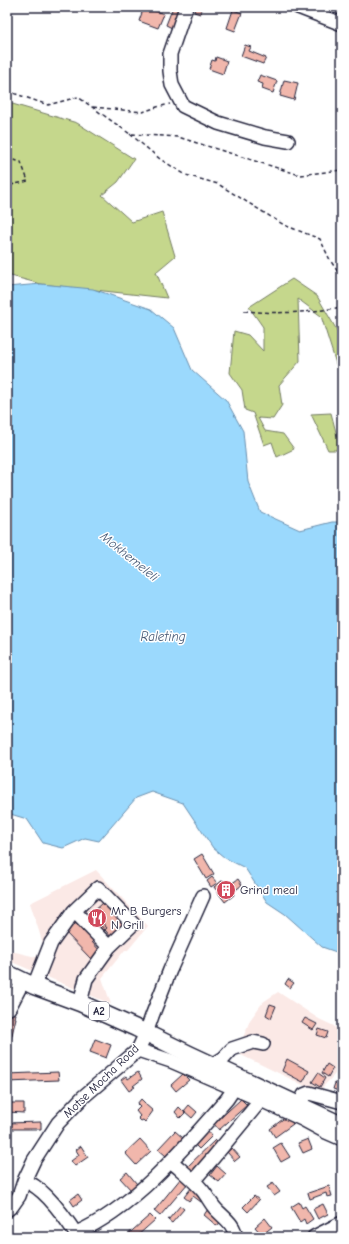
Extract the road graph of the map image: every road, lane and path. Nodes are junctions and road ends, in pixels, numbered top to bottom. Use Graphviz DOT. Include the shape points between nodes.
graph roads {
  1 [pos="186,7"];
  2 [pos="298,7"];
  3 [pos="342,24"];
  4 [pos="7,91"];
  5 [pos="182,104"];
  6 [pos="92,106"];
  7 [pos="130,134"];
  8 [pos="288,141"];
  9 [pos="7,158"];
  10 [pos="342,170"];
  11 [pos="7,186"];
  12 [pos="342,278"];
  13 [pos="342,307"];
  14 [pos="244,311"];
  15 [pos="203,896"];
  16 [pos="74,911"];
  17 [pos="108,947"];
  18 [pos="7,973"];
  19 [pos="29,984"];
  20 [pos="80,1003"];
  21 [pos="9,1008"];
  22 [pos="146,1033"];
  23 [pos="263,1044"];
  24 [pos="138,1050"];
  25 [pos="213,1065"];
  26 [pos="232,1088"];
  27 [pos="261,1100"];
  28 [pos="342,1102"];
  29 [pos="300,1105"];
  30 [pos="342,1125"];
  31 [pos="342,1139"];
  32 [pos="171,1161"];
  33 [pos="194,1180"];
  34 [pos="24,1181"];
  35 [pos="7,1210"];
  36 [pos="342,1223"];
  37 [pos="77,1235"];
  38 [pos="235,1237"];
  39 [pos="314,1237"];
  1 -- 5 [label="street" via="170,54 172,85"];
  2 -- 3 [label="street"];
  4 -- 6 [label="path" via="48,105 78,97"];
  5 -- 6 [label="path" via="157,106 143,112"];
  5 -- 8 [label="street" via="218,123"];
  6 -- 7 [label="path"];
  7 -- 10 [label="path" via="178,137 300,175"];
  7 -- 12 [label="path" via="160,160 186,175 218,184 284,224 320,239"];
  9 -- 11 [label="path" via="21,162 28,181"];
  13 -- 14 [label="path" via="290,313"];
  15 -- 22 [label="street, Motse Mocha Road" via="170,970"];
  16 -- 17 [label="street"];
  16 -- 17 [label="street" via="98,888 108,898 132,924"];
  16 -- 19 [label="street" via="51,943"];
  17 -- 20 [label="street" via="86,979"];
  18 -- 19 [label="main road, A2"];
  19 -- 20 [label="main road, A2"];
  19 -- 21 [label="street"];
  20 -- 22 [label="main road, A2"];
  22 -- 24 [label="street, Motse Mocha Road"];
  22 -- 25 [label="main road, A2"];
  23 -- 25 [label="street" via="253,1042 232,1049"];
  24 -- 26 [label="street" via="171,1061"];
  24 -- 34 [label="street, Motse Mocha Road" via="83,1097 58,1123"];
  25 -- 29 [label="main road, A2"];
  26 -- 27 [label="street"];
  26 -- 32 [label="street" via="227,1099"];
  27 -- 31 [label="street"];
  27 -- 33 [label="street"];
  28 -- 29 [label="street" via="310,1093 304,1095"];
  29 -- 30 [label="main road, A2"];
  32 -- 33 [label="street"];
  32 -- 37 [label="street" via="133,1196"];
  33 -- 38 [label="street" via="213,1206 230,1223"];
  34 -- 35 [label="street, Motse Mocha Road" via="19,1196"];
  34 -- 37 [label="street" via="31,1182 44,1193"];
  36 -- 39 [label="street"];
}
